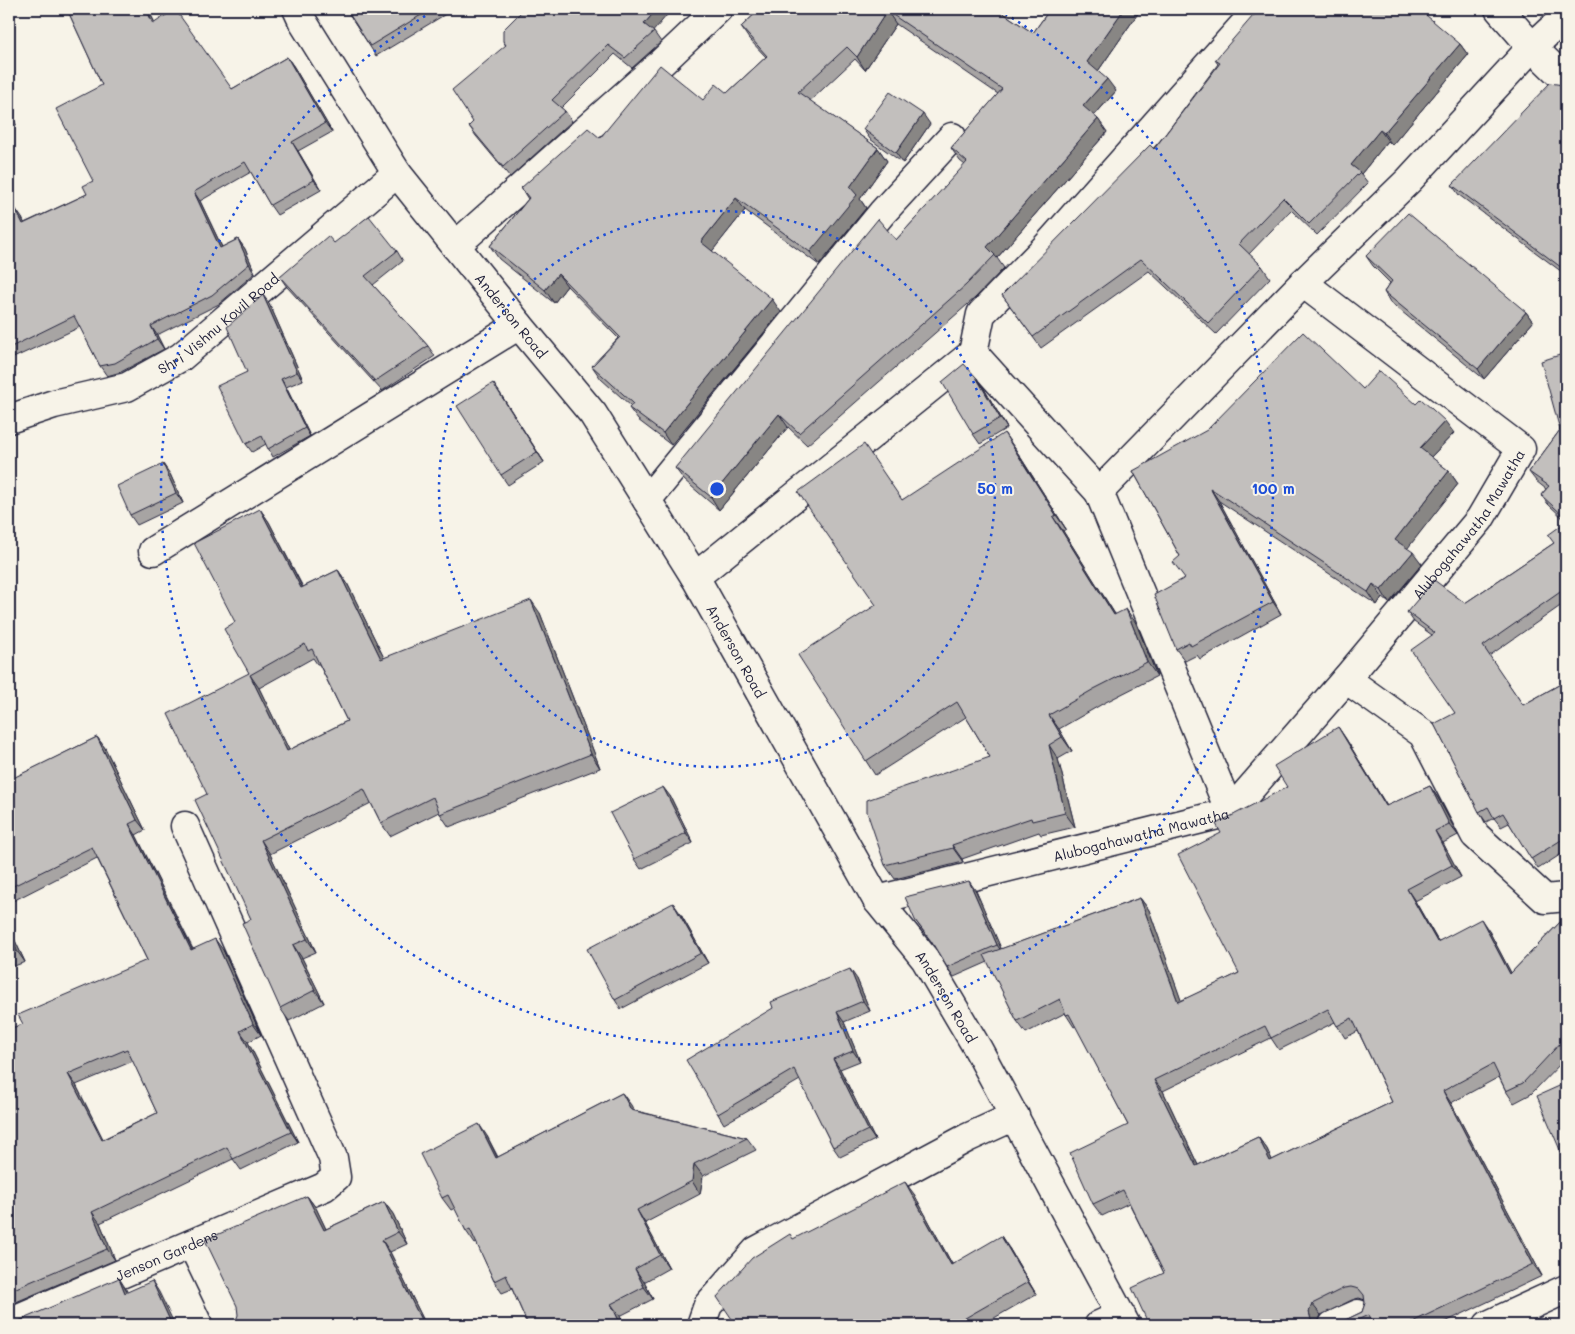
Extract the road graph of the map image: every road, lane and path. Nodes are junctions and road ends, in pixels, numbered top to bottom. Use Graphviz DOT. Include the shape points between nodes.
graph roads {
  1 [pos="297,9"];
  2 [pos="718,9"];
  3 [pos="1258,9"];
  4 [pos="1499,9"];
  5 [pos="1566,16"];
  6 [pos="1532,47"];
  7 [pos="1566,80"];
  8 [pos="952,137"];
  9 [pos="398,173"];
  10 [pos="455,246"];
  11 [pos="1303,283"];
  12 [pos="519,325"];
  13 [pos="973,352"];
  14 [pos="9,419"];
  15 [pos="1099,492"];
  16 [pos="647,500"];
  17 [pos="153,551"];
  18 [pos="695,577"];
  19 [pos="1346,679"];
  20 [pos="1230,812"];
  21 [pos="185,826"];
  22 [pos="1566,897"];
  23 [pos="877,900"];
  24 [pos="1015,1116"];
  25 [pos="192,1244"];
  26 [pos="1566,1289"];
  27 [pos="1358,1314"];
  28 [pos="9,1322"];
  29 [pos="1115,1322"];
  30 [pos="231,1325"];
  31 [pos="701,1325"];
  32 [pos="1333,1325"];
  33 [pos="1488,1325"];
  1 -- 9 [label="street, Anderson Road" via="302,22"];
  2 -- 10 [label="street"];
  3 -- 13 [label="street" via="1047,246 981,314"];
  4 -- 6 [label="street"];
  5 -- 6 [label="street"];
  6 -- 7 [label="street"];
  6 -- 11 [label="street" via="1409,180"];
  8 -- 16 [label="street" via="882,213"];
  9 -- 10 [label="street, Anderson Road"];
  9 -- 14 [label="street, Shri Vishnu Kovil Road" via="182,357 127,387 54,404"];
  10 -- 12 [label="street, Anderson Road"];
  11 -- 15 [label="street"];
  11 -- 19 [label="street, Alubogahawatha Mawatha" via="1521,449 1480,519"];
  12 -- 16 [label="street, Anderson Road" via="593,414"];
  12 -- 17 [label="street"];
  13 -- 15 [label="street"];
  13 -- 18 [label="street"];
  15 -- 20 [label="street"];
  16 -- 18 [label="street, Anderson Road"];
  18 -- 23 [label="street, Anderson Road"];
  19 -- 20 [label="street, Alubogahawatha Mawatha"];
  19 -- 22 [label="street" via="1422,734 1475,834 1545,899"];
  20 -- 23 [label="street, Alubogahawatha Mawatha"];
  21 -- 25 [label="street, Jenson Gardens" via="333,1158 336,1177 324,1187"];
  23 -- 24 [label="street, Anderson Road" via="925,959"];
  24 -- 29 [label="street, Anderson Road"];
  24 -- 31 [label="street" via="967,1138 756,1251 708,1305"];
  25 -- 28 [label="street, Jenson Gardens"];
  25 -- 30 [label="street"];
  26 -- 33 [label="street"];
  27 -- 32 [label="street"];
}
